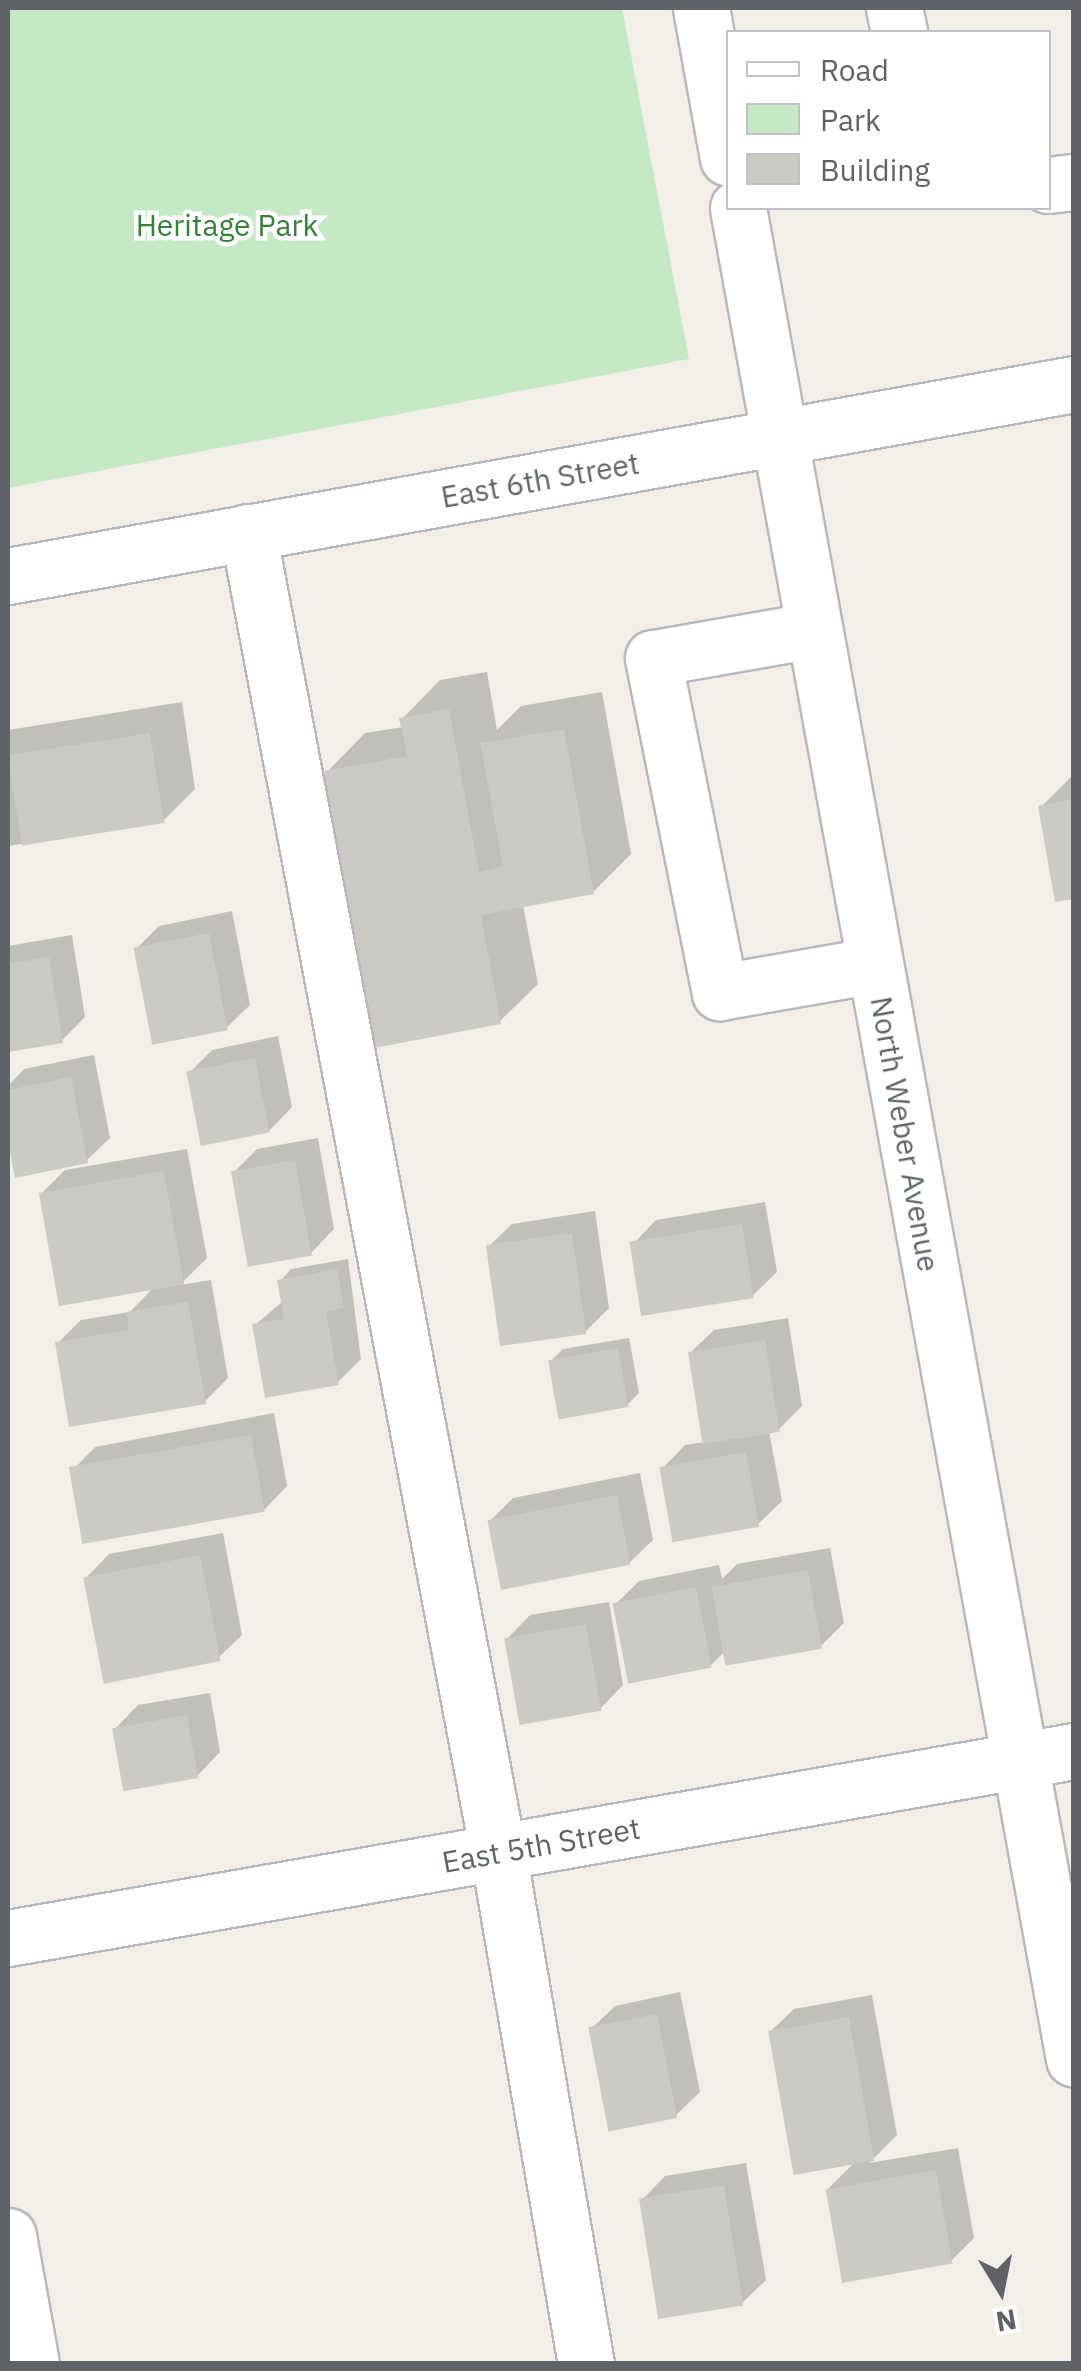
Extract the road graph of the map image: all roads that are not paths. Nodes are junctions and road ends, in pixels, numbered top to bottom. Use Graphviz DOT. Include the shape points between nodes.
graph roads {
  1 [pos="701,8"];
  2 [pos="726,147"];
  3 [pos="738,210"];
  4 [pos="1074,384"];
  5 [pos="780,436"];
  6 [pos="248,532"];
  7 [pos="8,576"];
  8 [pos="814,630"];
  9 [pos="874,965"];
  10 [pos="1074,1751"];
  11 [pos="1018,1760"];
  12 [pos="498,1852"];
  13 [pos="8,1938"];
  14 [pos="1074,2059"];
  15 [pos="8,2236"];
  16 [pos="31,2364"];
  17 [pos="586,2364"];
  1 -- 2 [label="street"];
  3 -- 5 [label="street, North Weber Avenue"];
  4 -- 5 [label="street, East 6th Street"];
  5 -- 6 [label="street, East 6th Street"];
  5 -- 8 [label="street, North Weber Avenue"];
  6 -- 7 [label="street, East 6th Street"];
  6 -- 12 [label="street"];
  8 -- 9 [label="street, North Weber Avenue"];
  8 -- 9 [label="street" via="653,658 720,992"];
  9 -- 11 [label="street, North Weber Avenue"];
  10 -- 11 [label="street, East 5th Street"];
  11 -- 12 [label="street, East 5th Street"];
  11 -- 14 [label="street, North Weber Avenue"];
  12 -- 13 [label="street, East 5th Street"];
  12 -- 17 [label="street"];
  15 -- 16 [label="street"];
}
